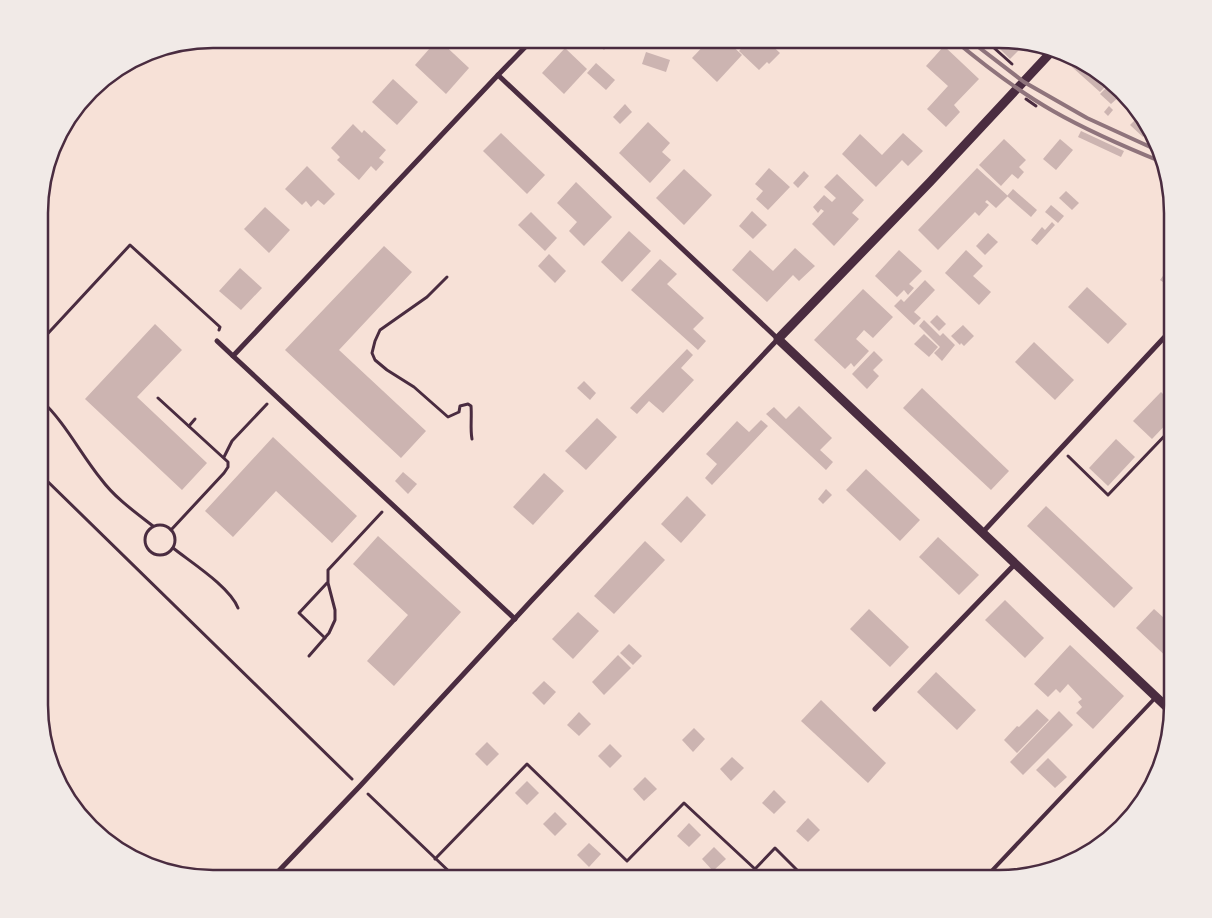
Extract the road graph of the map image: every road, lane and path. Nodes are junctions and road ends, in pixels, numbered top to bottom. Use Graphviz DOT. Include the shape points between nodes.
graph roads {
  1 [pos="524,48"];
  2 [pos="994,48"];
  3 [pos="1048,55"];
  4 [pos="1012,64"];
  5 [pos="498,75"];
  6 [pos="447,277"];
  7 [pos="48,333"];
  8 [pos="1165,337"];
  9 [pos="778,339"];
  10 [pos="217,341"];
  11 [pos="233,356"];
  12 [pos="275,395"];
  13 [pos="158,398"];
  14 [pos="48,407"];
  15 [pos="195,419"];
  16 [pos="189,426"];
  17 [pos="1165,436"];
  18 [pos="472,439"];
  19 [pos="1061,448"];
  20 [pos="224,457"];
  21 [pos="48,482"];
  22 [pos="391,503"];
  23 [pos="153,526"];
  24 [pos="171,530"];
  25 [pos="982,533"];
  26 [pos="173,548"];
  27 [pos="1015,564"];
  28 [pos="328,583"];
  29 [pos="238,608"];
  30 [pos="515,619"];
  31 [pos="325,638"];
  32 [pos="309,656"];
  33 [pos="1156,697"];
  34 [pos="1164,705"];
  35 [pos="875,709"];
  36 [pos="360,786"];
  37 [pos="435,859"];
  38 [pos="754,869"];
  39 [pos="280,870"];
  40 [pos="447,870"];
  41 [pos="798,871"];
  42 [pos="992,871"];
  1 -- 5 [label="street"];
  2 -- 4 [label="path"];
  3 -- 9 [label="street"];
  5 -- 9 [label="street"];
  5 -- 11 [label="street"];
  6 -- 18 [label="path" via="427,297 380,330 372,353 387,370 414,387 448,416 459,412 464,404 471,406"];
  7 -- 10 [label="path" via="130,245 220,327"];
  8 -- 19 [label="street"];
  9 -- 25 [label="street"];
  9 -- 30 [label="street"];
  10 -- 11 [label="street"];
  11 -- 12 [label="street"];
  12 -- 20 [label="path" via="232,441"];
  12 -- 22 [label="street"];
  13 -- 16 [label="path"];
  14 -- 23 [label="path" via="102,481"];
  15 -- 16 [label="path"];
  16 -- 20 [label="path"];
  17 -- 19 [label="path" via="1108,495"];
  19 -- 25 [label="street"];
  20 -- 24 [label="path" via="228,467"];
  21 -- 36 [label="path"];
  22 -- 28 [label="path" via="328,570"];
  22 -- 30 [label="street"];
  23 -- 24 [label="path" via="163,525"];
  23 -- 26 [label="path" via="144,538 150,552 160,556"];
  24 -- 26 [label="path" via="175,539"];
  25 -- 27 [label="street"];
  26 -- 29 [label="path" via="235,599"];
  27 -- 33 [label="street"];
  27 -- 35 [label="street"];
  28 -- 31 [label="path" via="335,620"];
  28 -- 31 [label="path" via="300,613"];
  30 -- 36 [label="street"];
  31 -- 32 [label="path"];
  33 -- 34 [label="street"];
  33 -- 42 [label="lane"];
  36 -- 37 [label="path"];
  36 -- 39 [label="street"];
  37 -- 38 [label="path" via="527,764 627,860 684,803"];
  37 -- 40 [label="path"];
  38 -- 41 [label="path" via="775,848"];
}
